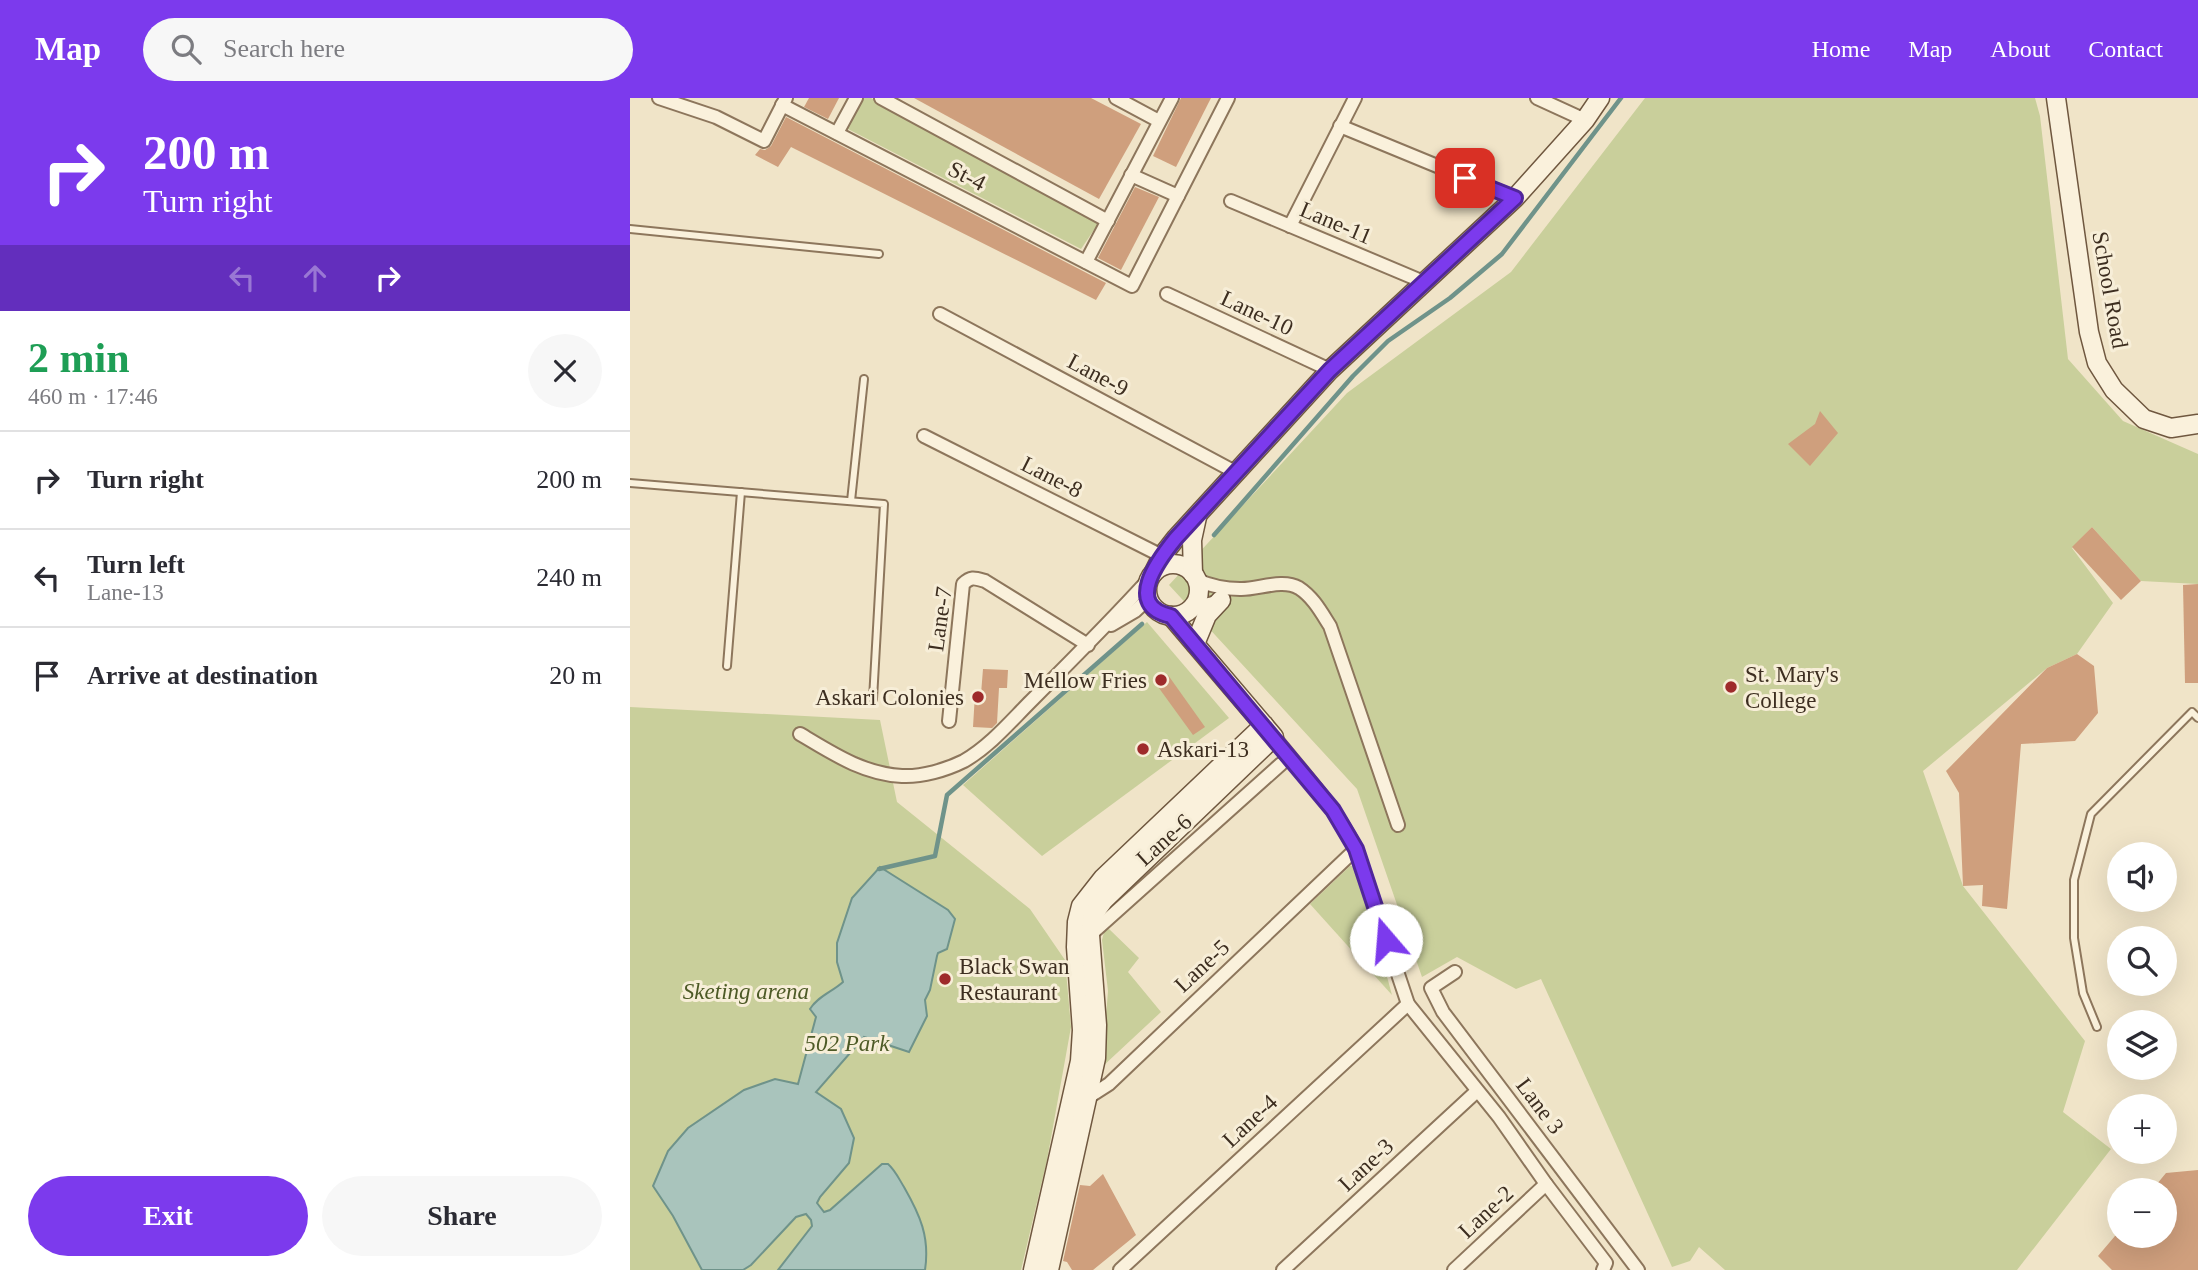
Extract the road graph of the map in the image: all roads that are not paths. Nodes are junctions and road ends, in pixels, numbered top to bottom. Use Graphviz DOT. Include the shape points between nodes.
graph roads {
  1 [pos="659,98"];
  2 [pos="856,98"];
  3 [pos="881,98"];
  4 [pos="1116,98"];
  5 [pos="1172,98"];
  6 [pos="1228,98"];
  7 [pos="1355,98"];
  8 [pos="1537,98"];
  9 [pos="1600,98"];
  10 [pos="2056,98"];
  11 [pos="784,101"];
  12 [pos="1585,120"];
  13 [pos="1160,121"];
  14 [pos="1340,126"];
  15 [pos="837,133"];
  16 [pos="1131,175"];
  17 [pos="1178,196"];
  18 [pos="1515,198"];
  19 [pos="1231,201"];
  20 [pos="1108,221"];
  21 [pos="1290,226"];
  22 [pos="630,229"];
  23 [pos="879,254"];
  24 [pos="1086,262"];
  25 [pos="1426,283"];
  26 [pos="1167,295"];
  27 [pos="940,314"];
  28 [pos="1330,370"];
  29 [pos="864,379"];
  30 [pos="2198,424"];
  31 [pos="924,436"];
  32 [pos="1237,473"];
  33 [pos="630,483"];
  34 [pos="741,492"];
  35 [pos="851,501"];
  36 [pos="1197,517"];
  37 [pos="1155,568"];
  38 [pos="1195,577"];
  39 [pos="1243,590"];
  40 [pos="1148,599"];
  41 [pos="1221,600"];
  42 [pos="1191,608"];
  43 [pos="1171,616"];
  44 [pos="1105,628"];
  45 [pos="1195,644"];
  46 [pos="1088,645"];
  47 [pos="727,666"];
  48 [pos="873,699"];
  49 [pos="2198,718"];
  50 [pos="949,720"];
  51 [pos="1269,731"];
  52 [pos="800,734"];
  53 [pos="1280,764"];
  54 [pos="1398,825"];
  55 [pos="1356,849"];
  56 [pos="1090,935"];
  57 [pos="1076,947"];
  58 [pos="1455,972"];
  59 [pos="1408,1004"];
  60 [pos="2097,1027"];
  61 [pos="1477,1091"];
  62 [pos="1088,1099"];
  63 [pos="1071,1105"];
  64 [pos="1546,1184"];
  65 [pos="1605,1267"];
  66 [pos="1033,1270"];
  67 [pos="1049,1270"];
  68 [pos="1120,1270"];
  69 [pos="1283,1270"];
  70 [pos="1454,1270"];
  71 [pos="1638,1270"];
  1 -- 11 [label="street" via="716,117 764,141"];
  2 -- 15 [label="street"];
  3 -- 20 [label="street"];
  4 -- 13 [label="street"];
  5 -- 13 [label="street"];
  6 -- 17 [label="street"];
  7 -- 14 [label="street"];
  8 -- 12 [label="street"];
  9 -- 12 [label="street"];
  10 -- 30 [label="street, School Road" via="2097,363 2114,390 2144,419 2171,428"];
  11 -- 15 [label="street, St-4"];
  12 -- 18 [label="street"];
  13 -- 16 [label="street"];
  14 -- 18 [label="street"];
  14 -- 21 [label="street"];
  15 -- 24 [label="street, St-4"];
  16 -- 17 [label="street"];
  16 -- 20 [label="street"];
  17 -- 24 [label="street, St-4" via="1132,286"];
  18 -- 25 [label="street"];
  19 -- 21 [label="street, Lane-11"];
  20 -- 24 [label="street"];
  21 -- 25 [label="street, Lane-11"];
  22 -- 23 [label="lane"];
  25 -- 28 [label="street"];
  26 -- 28 [label="street, Lane-10"];
  27 -- 32 [label="street, Lane-9"];
  28 -- 32 [label="street"];
  29 -- 35 [label="lane"];
  31 -- 37 [label="street, Lane-8"];
  32 -- 36 [label="street"];
  33 -- 34 [label="lane"];
  34 -- 35 [label="lane"];
  34 -- 47 [label="lane"];
  35 -- 48 [label="lane" via="884,504"];
  36 -- 37 [label="street"];
  36 -- 38 [label="street" via="1192,540"];
  37 -- 38 [label="street" via="1174,564"];
  37 -- 40 [label="street" via="1147,585"];
  37 -- 44 [label="street"];
  38 -- 39 [label="street" via="1222,588"];
  38 -- 42 [label="street" via="1198,595"];
  39 -- 41 [label="street"];
  39 -- 54 [label="street" via="1274,584 1297,586 1318,606 1330,626"];
  40 -- 43 [label="street" via="1157,611"];
  40 -- 44 [label="street"];
  41 -- 42 [label="street"];
  41 -- 45 [label="street" via="1207,615"];
  42 -- 43 [label="street"];
  43 -- 45 [label="street"];
  44 -- 46 [label="street"];
  45 -- 51 [label="street"];
  46 -- 50 [label="street, Lane-7" via="985,581 968,579 963,584"];
  46 -- 52 [label="street" via="991,741 963,761 935,772 904,776 873,772"];
  49 -- 60 [label="lane" via="2192,712 2091,814 2074,880 2074,938 2083,993"];
  51 -- 55 [label="street" via="1333,810"];
  51 -- 56 [label="street" via="1104,900 1093,915"];
  51 -- 57 [label="street" via="1089,893 1077,922"];
  53 -- 56 [label="street, Lane-6"];
  55 -- 59 [label="street"];
  55 -- 62 [label="street, Lane-5"];
  56 -- 57 [label="street, Lane-6"];
  56 -- 62 [label="street" via="1097,1025"];
  57 -- 63 [label="street" via="1082,1030"];
  58 -- 71 [label="street, Lane 3" via="1431,988 1443,1012"];
  59 -- 61 [label="street"];
  59 -- 68 [label="street, Lane-4"];
  61 -- 64 [label="street"];
  61 -- 69 [label="street, Lane-3"];
  62 -- 63 [label="street, Lane-5"];
  62 -- 67 [label="street"];
  63 -- 66 [label="street"];
  64 -- 65 [label="street"];
  64 -- 70 [label="street, Lane-2"];
}
